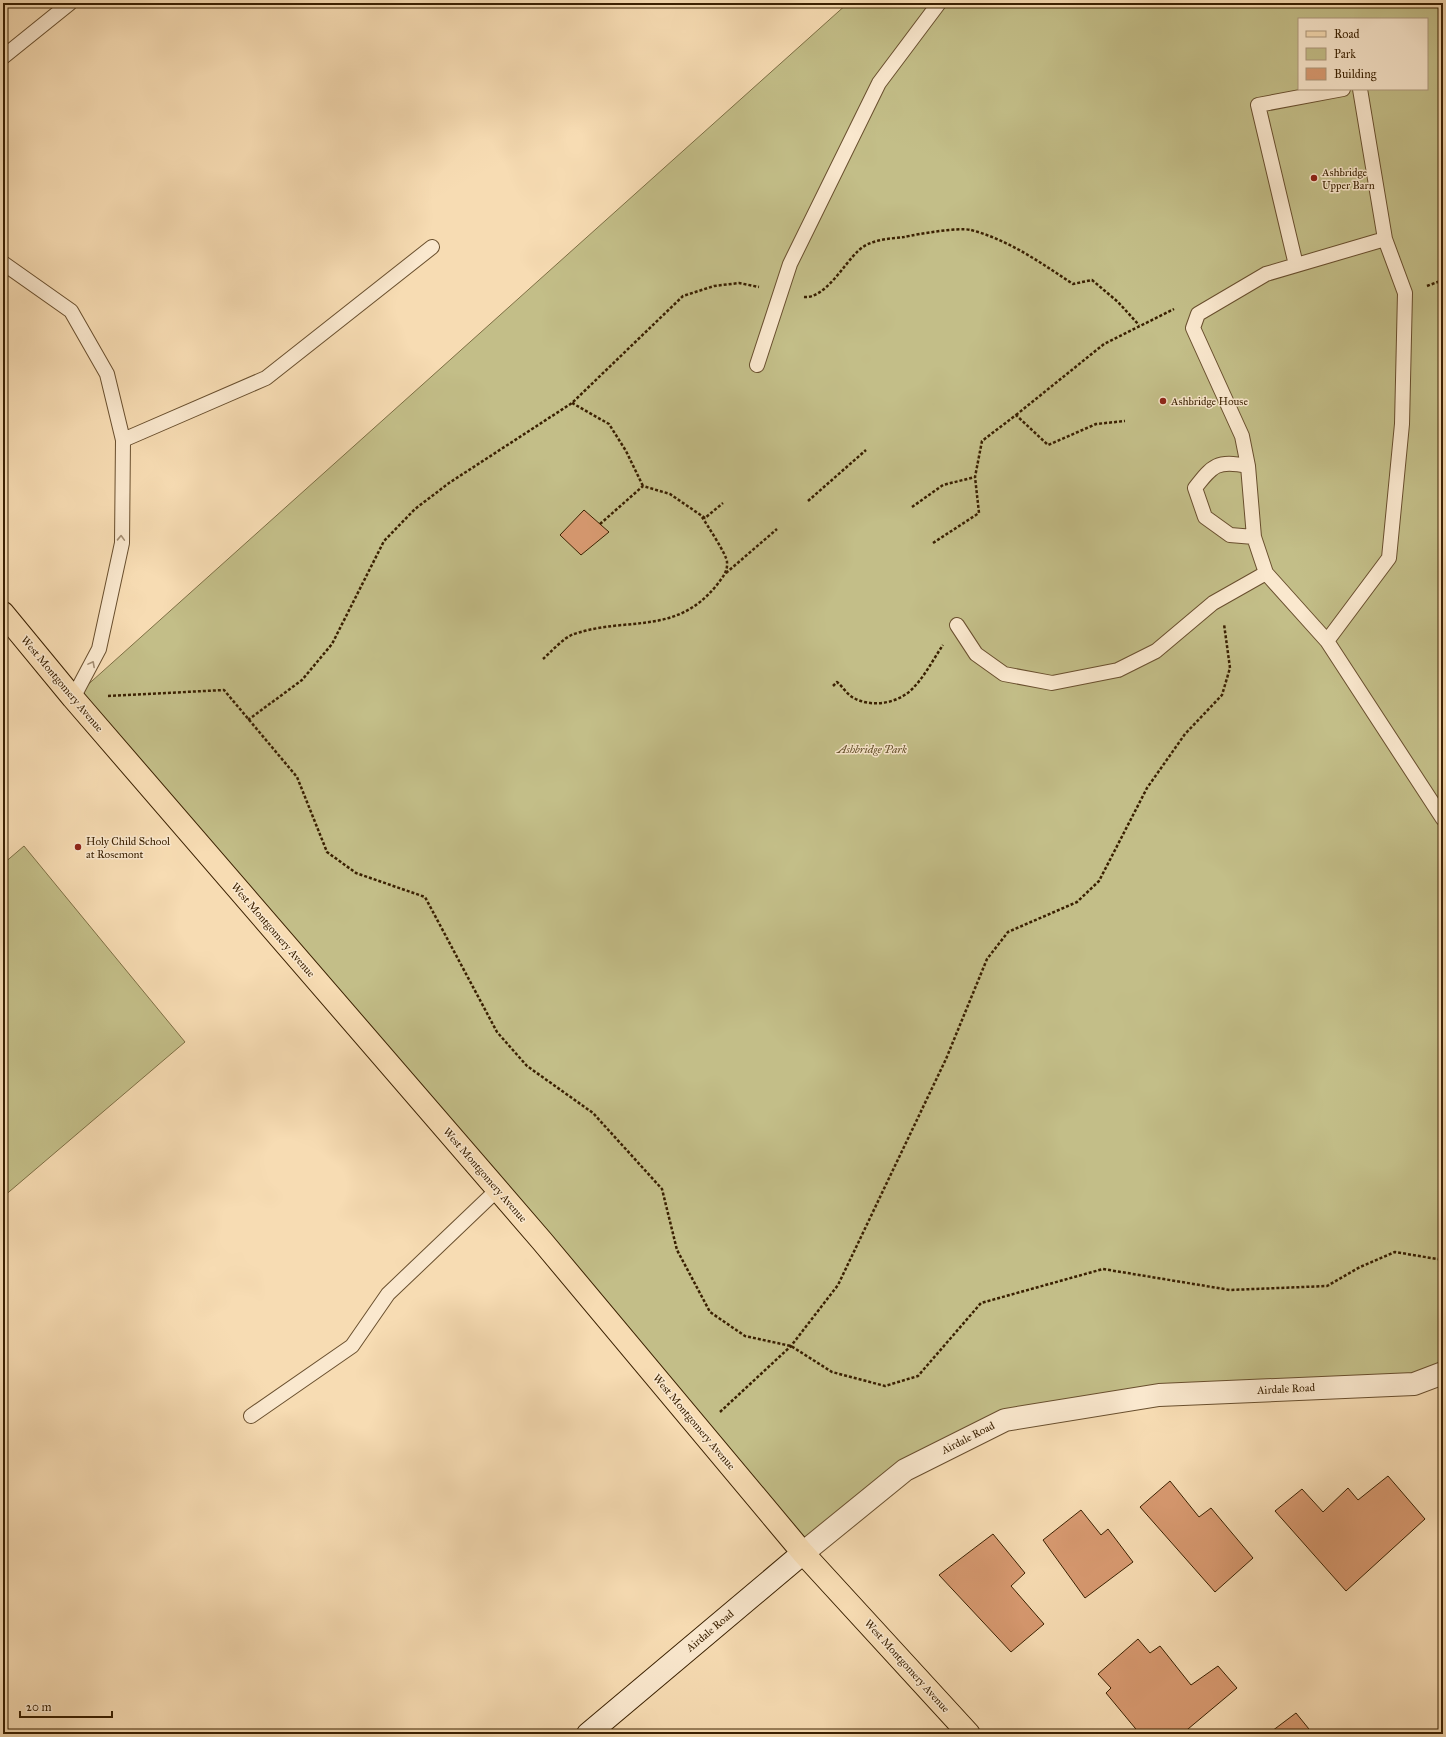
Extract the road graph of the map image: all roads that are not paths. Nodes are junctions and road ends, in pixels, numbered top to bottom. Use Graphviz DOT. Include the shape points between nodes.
graph roads {
  1 [pos="70,3"];
  2 [pos="939,3"];
  3 [pos="3,57"];
  4 [pos="1338,90"];
  5 [pos="1360,90"];
  6 [pos="1385,239"];
  7 [pos="432,247"];
  8 [pos="3,263"];
  9 [pos="1296,265"];
  10 [pos="757,365"];
  11 [pos="122,440"];
  12 [pos="1248,466"];
  13 [pos="1254,537"];
  14 [pos="1266,574"];
  15 [pos="3,613"];
  16 [pos="957,625"];
  17 [pos="1327,641"];
  18 [pos="73,698"];
  19 [pos="1443,819"];
  20 [pos="497,1190"];
  21 [pos="1443,1373"];
  22 [pos="251,1416"];
  23 [pos="803,1553"];
  24 [pos="588,1734"];
  25 [pos="969,1734"];
  1 -- 3 [label="lane"];
  2 -- 10 [label="lane" via="879,83 790,264"];
  4 -- 9 [label="lane" via="1258,105"];
  5 -- 6 [label="lane"];
  6 -- 9 [label="lane"];
  6 -- 17 [label="lane" via="1405,293 1402,424 1389,558"];
  7 -- 11 [label="lane" via="266,378"];
  8 -- 11 [label="lane" via="71,311 107,374"];
  9 -- 12 [label="lane" via="1266,274 1198,314 1193,328 1242,436"];
  18 -- 11 [label="lane, one-way" via="99,649 122,543"];
  12 -- 13 [label="lane"];
  12 -- 13 [label="lane" via="1230,462 1211,468 1194,488 1205,517 1230,535"];
  13 -- 14 [label="lane"];
  14 -- 16 [label="lane" via="1213,603 1156,651 1118,670 1052,683 1004,674 976,654"];
  14 -- 17 [label="lane"];
  15 -- 18 [label="main road, West Montgomery Avenue"];
  17 -- 19 [label="lane"];
  18 -- 20 [label="main road, West Montgomery Avenue"];
  20 -- 22 [label="lane" via="388,1294 352,1346"];
  20 -- 23 [label="main road, West Montgomery Avenue"];
  21 -- 23 [label="street, Airdale Road" via="1414,1384 1159,1395 1005,1420 905,1470"];
  23 -- 24 [label="street, Airdale Road"];
  23 -- 25 [label="main road, West Montgomery Avenue"];
}
